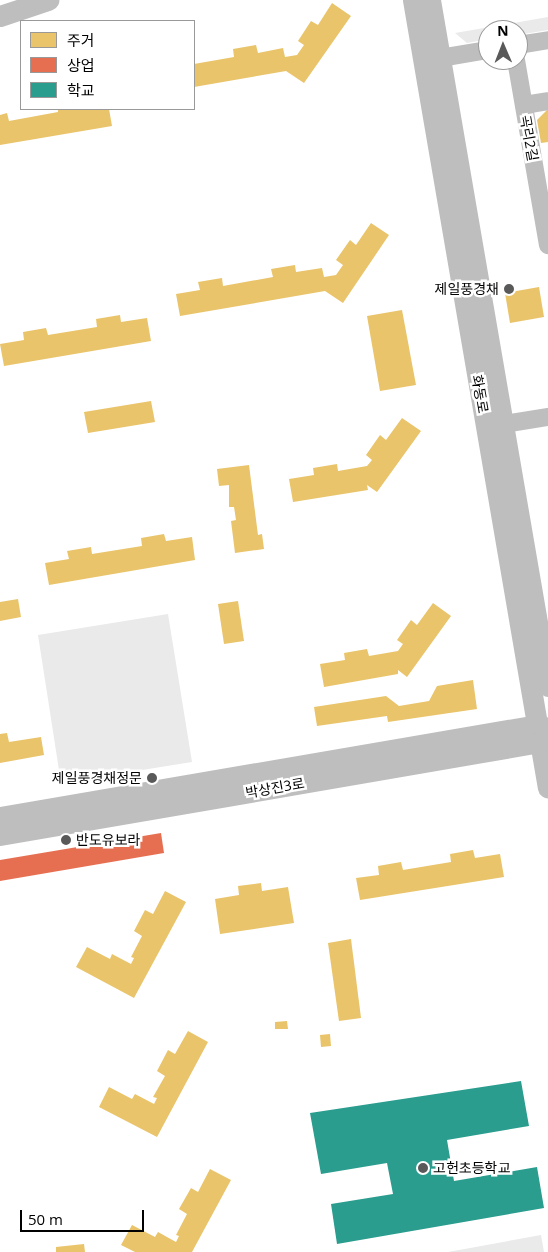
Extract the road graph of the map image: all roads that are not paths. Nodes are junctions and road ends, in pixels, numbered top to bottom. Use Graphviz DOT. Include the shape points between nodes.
graph roads {
  1 [pos="48,0"];
  2 [pos="413,0"];
  3 [pos="430,0"];
  4 [pos="0,16"];
  5 [pos="548,40"];
  6 [pos="528,43"];
  7 [pos="478,52"];
  8 [pos="440,58"];
  9 [pos="518,70"];
  10 [pos="548,101"];
  11 [pos="524,105"];
  12 [pos="548,245"];
  13 [pos="548,417"];
  14 [pos="495,426"];
  15 [pos="548,686"];
  16 [pos="543,733"];
  17 [pos="548,788"];
  18 [pos="0,818"];
  19 [pos="0,835"];
  1 -- 4 [label="street"];
  2 -- 14 [label="street, 화동로"];
  3 -- 8 [label="street, 화동로"];
  5 -- 6 [label="street"];
  7 -- 8 [label="street"];
  8 -- 14 [label="street, 화동로"];
  9 -- 11 [label="street, 곡리2길"];
  10 -- 11 [label="street"];
  11 -- 12 [label="street, 곡리2길"];
  13 -- 14 [label="street"];
  14 -- 15 [label="street, 화동로"];
  14 -- 16 [label="street, 화동로"];
  16 -- 17 [label="street, 화동로"];
  16 -- 18 [label="street, 박상진3로"];
  16 -- 19 [label="street, 박상진3로"];
}
